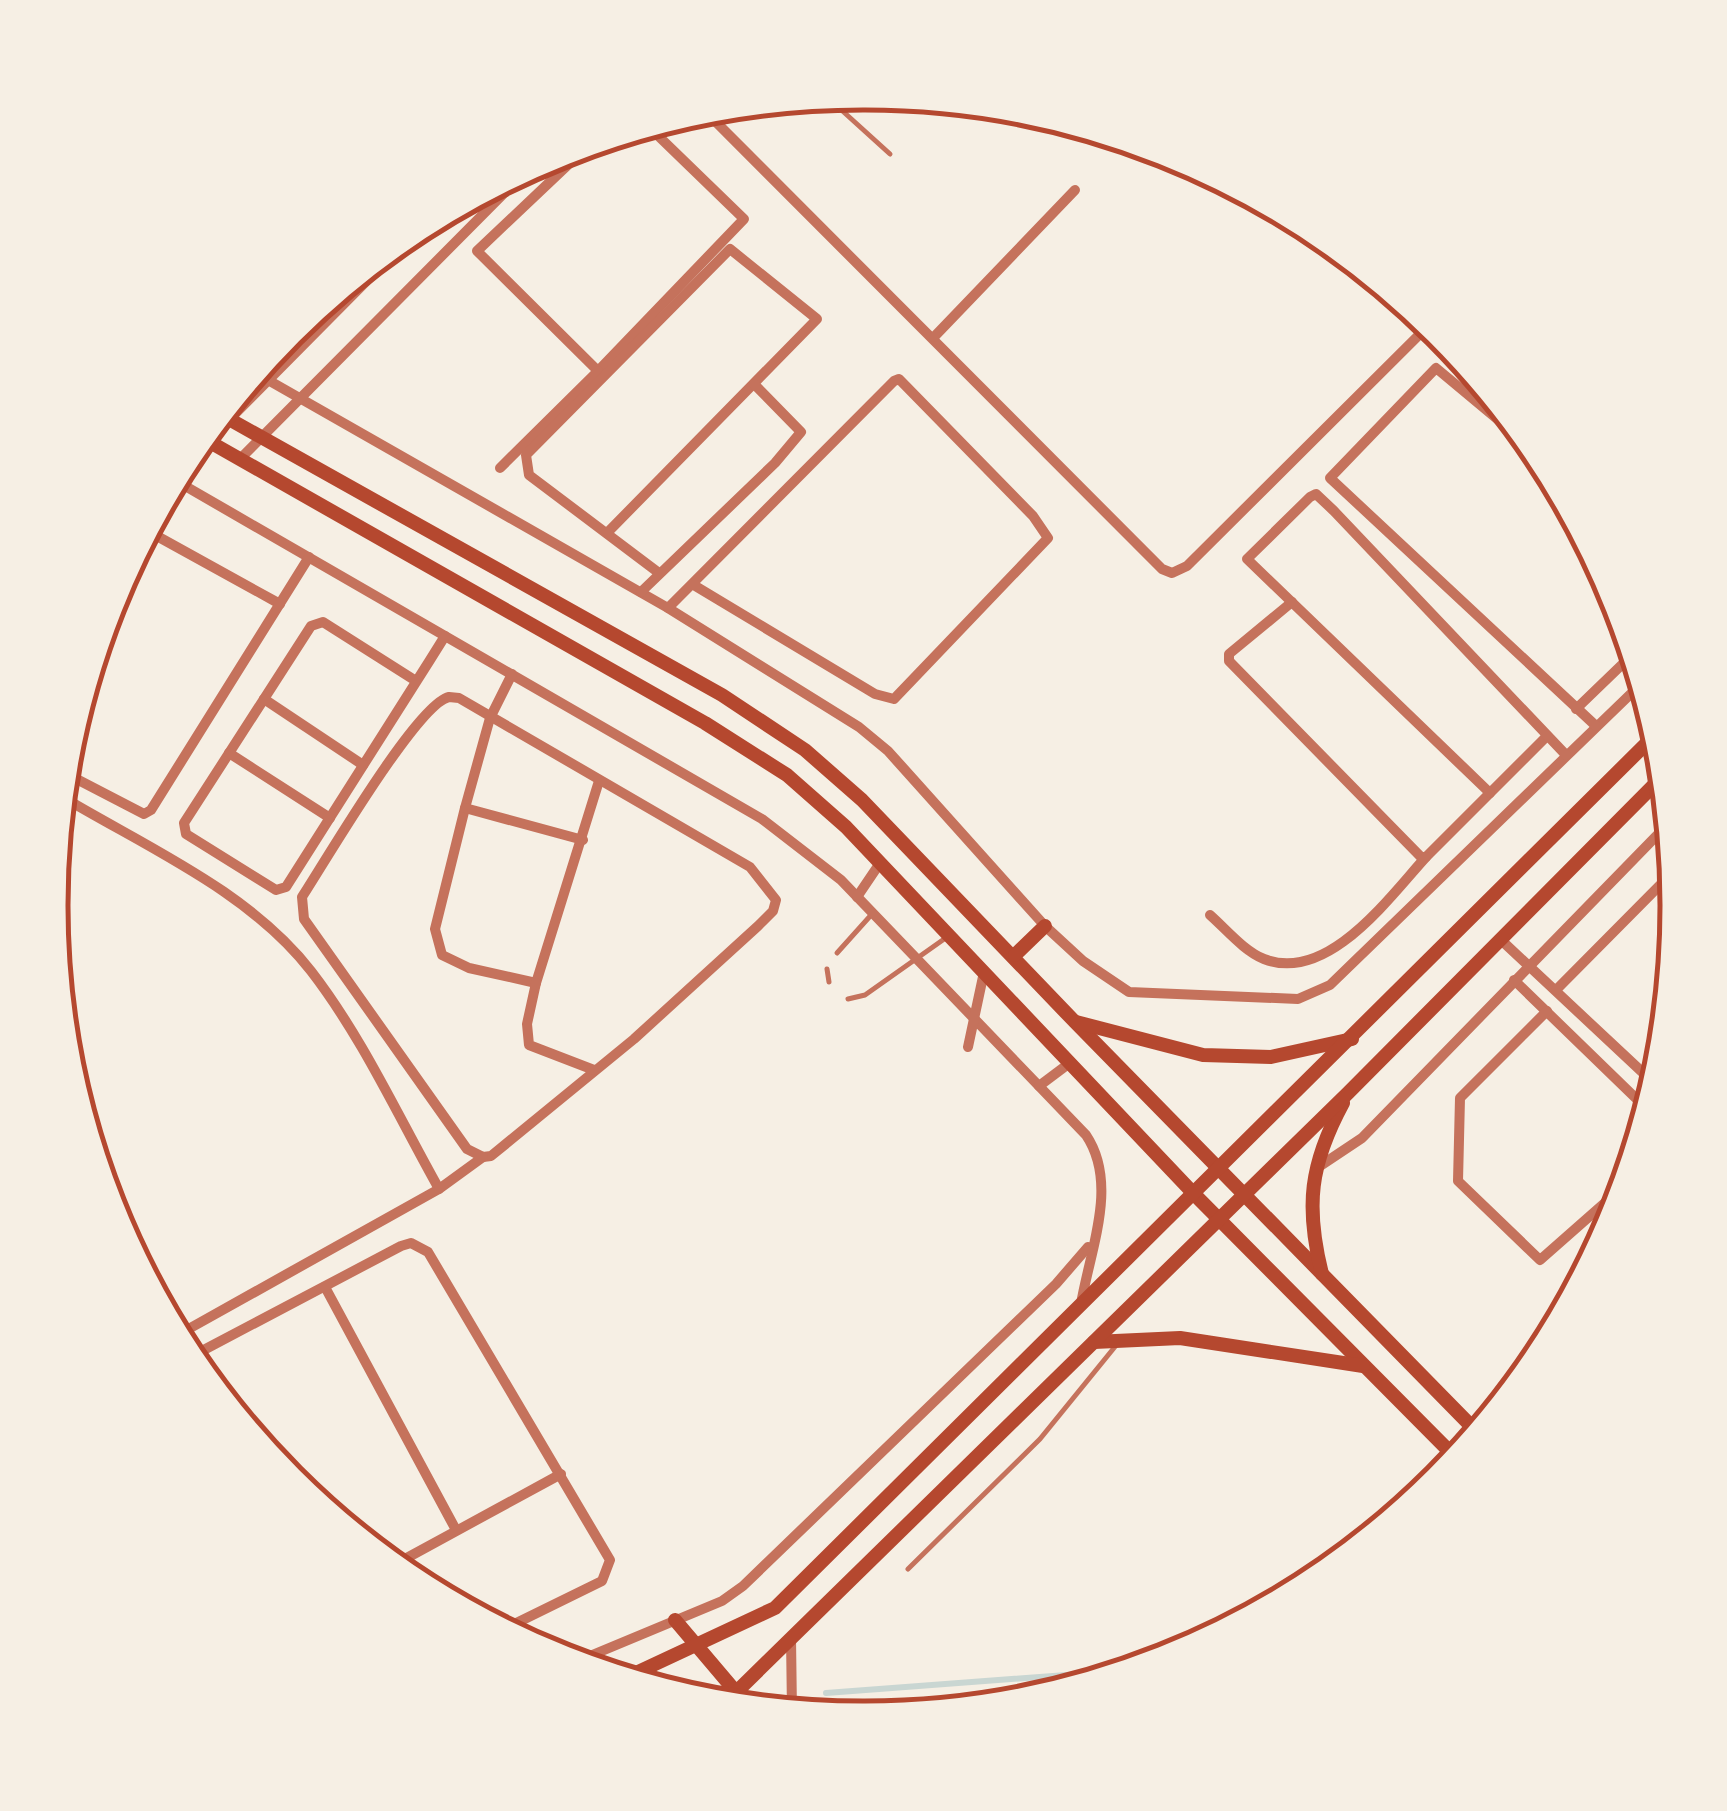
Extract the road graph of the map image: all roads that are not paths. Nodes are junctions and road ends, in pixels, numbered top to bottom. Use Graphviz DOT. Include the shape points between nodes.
graph roads {
  1 [pos="841,110"];
  2 [pos="718,123"];
  3 [pos="660,136"];
  4 [pos="890,154"];
  5 [pos="562,169"];
  6 [pos="1075,190"];
  7 [pos="495,200"];
  8 [pos="350,298"];
  9 [pos="1418,336"];
  10 [pos="934,337"];
  11 [pos="598,371"];
  12 [pos="269,380"];
  13 [pos="754,384"];
  14 [pos="259,388"];
  15 [pos="298,396"];
  16 [pos="1485,409"];
  17 [pos="232,421"];
  18 [pos="260,437"];
  19 [pos="215,445"];
  20 [pos="240,459"];
  21 [pos="500,468"];
  22 [pos="186,488"];
  23 [pos="607,534"];
  24 [pos="158,537"];
  25 [pos="309,557"];
  26 [pos="659,572"];
  27 [pos="692,584"];
  28 [pos="640,592"];
  29 [pos="1292,602"];
  30 [pos="280,604"];
  31 [pos="668,608"];
  32 [pos="445,636"];
  33 [pos="1622,665"];
  34 [pos="512,674"];
  35 [pos="416,682"];
  36 [pos="1630,693"];
  37 [pos="264,699"];
  38 [pos="1576,709"];
  39 [pos="490,718"];
  40 [pos="1596,726"];
  41 [pos="1547,736"];
  42 [pos="1643,747"];
  43 [pos="229,754"];
  44 [pos="1566,755"];
  45 [pos="363,764"];
  46 [pos="78,780"];
  47 [pos="599,781"];
  48 [pos="1651,788"];
  49 [pos="1490,794"];
  50 [pos="74,804"];
  51 [pos="466,808"];
  52 [pos="330,818"];
  53 [pos="1656,836"];
  54 [pos="583,840"];
  55 [pos="1426,857"];
  56 [pos="880,863"];
  57 [pos="1659,886"];
  58 [pos="857,897"];
  59 [pos="872,913"];
  60 [pos="1210,915"];
  61 [pos="1045,926"];
  62 [pos="949,935"];
  63 [pos="1500,939"];
  64 [pos="837,952"];
  65 [pos="1015,954"];
  66 [pos="915,957"];
  67 [pos="1528,964"];
  68 [pos="827,969"];
  69 [pos="984,972"];
  70 [pos="1514,980"];
  71 [pos="828,982"];
  72 [pos="536,983"];
  73 [pos="1556,990"];
  74 [pos="848,998"];
  75 [pos="1547,1011"];
  76 [pos="973,1018"];
  77 [pos="1075,1022"];
  78 [pos="1352,1039"];
  79 [pos="968,1047"];
  80 [pos="1071,1062"];
  81 [pos="594,1070"];
  82 [pos="1642,1071"];
  83 [pos="1039,1086"];
  84 [pos="1348,1094"];
  85 [pos="1635,1098"];
  86 [pos="482,1158"];
  87 [pos="1222,1168"];
  88 [pos="1316,1169"];
  89 [pos="440,1189"];
  90 [pos="1242,1193"];
  91 [pos="1195,1195"];
  92 [pos="1600,1207"];
  93 [pos="1219,1220"];
  94 [pos="1091,1242"];
  95 [pos="1323,1277"];
  96 [pos="324,1287"];
  97 [pos="1081,1307"];
  98 [pos="190,1328"];
  99 [pos="1120,1341"];
  100 [pos="1094,1342"];
  101 [pos="206,1353"];
  102 [pos="1363,1366"];
  103 [pos="1468,1423"];
  104 [pos="1445,1448"];
  105 [pos="561,1474"];
  106 [pos="456,1530"];
  107 [pos="407,1557"];
  108 [pos="908,1569"];
  109 [pos="675,1620"];
  110 [pos="518,1622"];
  111 [pos="791,1638"];
  112 [pos="696,1645"];
  113 [pos="595,1654"];
  114 [pos="643,1670"];
  115 [pos="735,1691"];
  116 [pos="737,1691"];
  117 [pos="792,1698"];
  1 -- 4 [label="lane"];
  2 -- 10 [label="street"];
  3 -- 11 [label="street" via="744,219"];
  5 -- 11 [label="street" via="477,251"];
  6 -- 10 [label="street"];
  7 -- 15 [label="street"];
  8 -- 12 [label="street"];
  9 -- 10 [label="street" via="1186,566 1172,572"];
  11 -- 21 [label="street"];
  12 -- 14 [label="street"];
  12 -- 15 [label="street"];
  13 -- 23 [label="street"];
  13 -- 23 [label="street" via="817,318 730,249 526,454 529,475"];
  13 -- 26 [label="street" via="801,432"];
  15 -- 18 [label="street"];
  15 -- 28 [label="street"];
  16 -- 38 [label="street" via="1436,368 1330,478"];
  17 -- 18 [label="main road"];
  18 -- 20 [label="street"];
  18 -- 65 [label="main road" via="722,695 805,750"];
  19 -- 20 [label="main road"];
  20 -- 56 [label="main road" via="788,775"];
  22 -- 25 [label="street"];
  23 -- 26 [label="street"];
  24 -- 30 [label="street"];
  25 -- 30 [label="street"];
  25 -- 32 [label="street"];
  26 -- 28 [label="street"];
  27 -- 27 [label="street" via="900,379 1048,538 894,699 875,694"];
  27 -- 31 [label="street"];
  28 -- 31 [label="street"];
  29 -- 41 [label="street" via="1247,556 1316,494"];
  29 -- 49 [label="street"];
  29 -- 55 [label="street" via="1229,654 1229,661"];
  30 -- 46 [label="street" via="151,810 137,813"];
  31 -- 61 [label="street" via="876,740"];
  32 -- 34 [label="street"];
  32 -- 35 [label="street"];
  33 -- 38 [label="street"];
  34 -- 39 [label="street"];
  34 -- 58 [label="street" via="762,819"];
  35 -- 37 [label="street" via="316,622"];
  35 -- 45 [label="street"];
  36 -- 40 [label="street"];
  37 -- 43 [label="street"];
  37 -- 45 [label="street"];
  38 -- 40 [label="street"];
  39 -- 47 [label="street"];
  39 -- 51 [label="street"];
  39 -- 86 [label="street" via="458,698 430,707 302,897 301,908 467,1149"];
  40 -- 44 [label="street"];
  41 -- 44 [label="street"];
  41 -- 49 [label="street"];
  42 -- 78 [label="main road"];
  43 -- 52 [label="street"];
  43 -- 52 [label="street" via="184,823 186,834 281,890"];
  44 -- 61 [label="street" via="1341,975 1298,998 1142,996 1083,961"];
  45 -- 52 [label="street"];
  47 -- 54 [label="street"];
  47 -- 81 [label="street" via="750,867 776,900 758,926"];
  48 -- 63 [label="main road"];
  49 -- 55 [label="street"];
  50 -- 89 [label="street" via="226,893 309,968"];
  51 -- 54 [label="street"];
  51 -- 72 [label="street" via="436,946 454,962"];
  53 -- 67 [label="street"];
  54 -- 72 [label="street"];
  55 -- 60 [label="street" via="1343,940 1304,961 1265,960"];
  56 -- 58 [label="street"];
  56 -- 62 [label="main road"];
  57 -- 73 [label="street"];
  58 -- 59 [label="street"];
  59 -- 64 [label="lane"];
  59 -- 66 [label="street"];
  61 -- 65 [label="main road"];
  62 -- 66 [label="lane"];
  62 -- 69 [label="main road"];
  63 -- 67 [label="street"];
  63 -- 84 [label="main road"];
  65 -- 77 [label="main road"];
  66 -- 74 [label="lane" via="865,995"];
  66 -- 76 [label="street"];
  67 -- 70 [label="street"];
  67 -- 73 [label="street"];
  68 -- 71 [label="lane"];
  69 -- 76 [label="street"];
  69 -- 80 [label="main road"];
  70 -- 75 [label="street"];
  70 -- 88 [label="street" via="1362,1138"];
  72 -- 81 [label="street" via="529,1044"];
  73 -- 82 [label="street"];
  75 -- 85 [label="street"];
  75 -- 92 [label="street" via="1460,1098 1458,1180 1540,1260"];
  76 -- 79 [label="street"];
  76 -- 83 [label="street"];
  77 -- 78 [label="main road" via="1202,1055 1271,1057"];
  77 -- 87 [label="main road"];
  78 -- 87 [label="main road"];
  80 -- 83 [label="street"];
  80 -- 91 [label="main road"];
  81 -- 86 [label="street"];
  83 -- 94 [label="street" via="1100,1155 1100,1210"];
  84 -- 88 [label="main road" via="1318,1150"];
  84 -- 90 [label="main road"];
  86 -- 89 [label="street"];
  87 -- 90 [label="main road"];
  87 -- 91 [label="main road"];
  88 -- 95 [label="main road" via="1312,1234"];
  89 -- 98 [label="street"];
  90 -- 93 [label="main road"];
  90 -- 95 [label="main road"];
  91 -- 93 [label="main road"];
  91 -- 97 [label="main road"];
  93 -- 100 [label="main road"];
  93 -- 102 [label="main road"];
  94 -- 97 [label="street"];
  94 -- 109 [label="street" via="1056,1284 743,1586"];
  95 -- 103 [label="main road"];
  96 -- 101 [label="street"];
  96 -- 105 [label="street" via="400,1246 421,1246"];
  96 -- 106 [label="street"];
  97 -- 112 [label="main road" via="776,1608"];
  99 -- 100 [label="main road"];
  99 -- 102 [label="main road" via="1180,1338"];
  99 -- 108 [label="lane" via="1040,1439"];
  100 -- 111 [label="main road"];
  102 -- 104 [label="main road"];
  105 -- 106 [label="street"];
  105 -- 110 [label="street" via="606,1550 608,1572"];
  106 -- 107 [label="street"];
  109 -- 112 [label="main road"];
  109 -- 113 [label="street"];
  111 -- 116 [label="main road"];
  111 -- 117 [label="street"];
  112 -- 114 [label="main road"];
  112 -- 115 [label="main road"];
}
